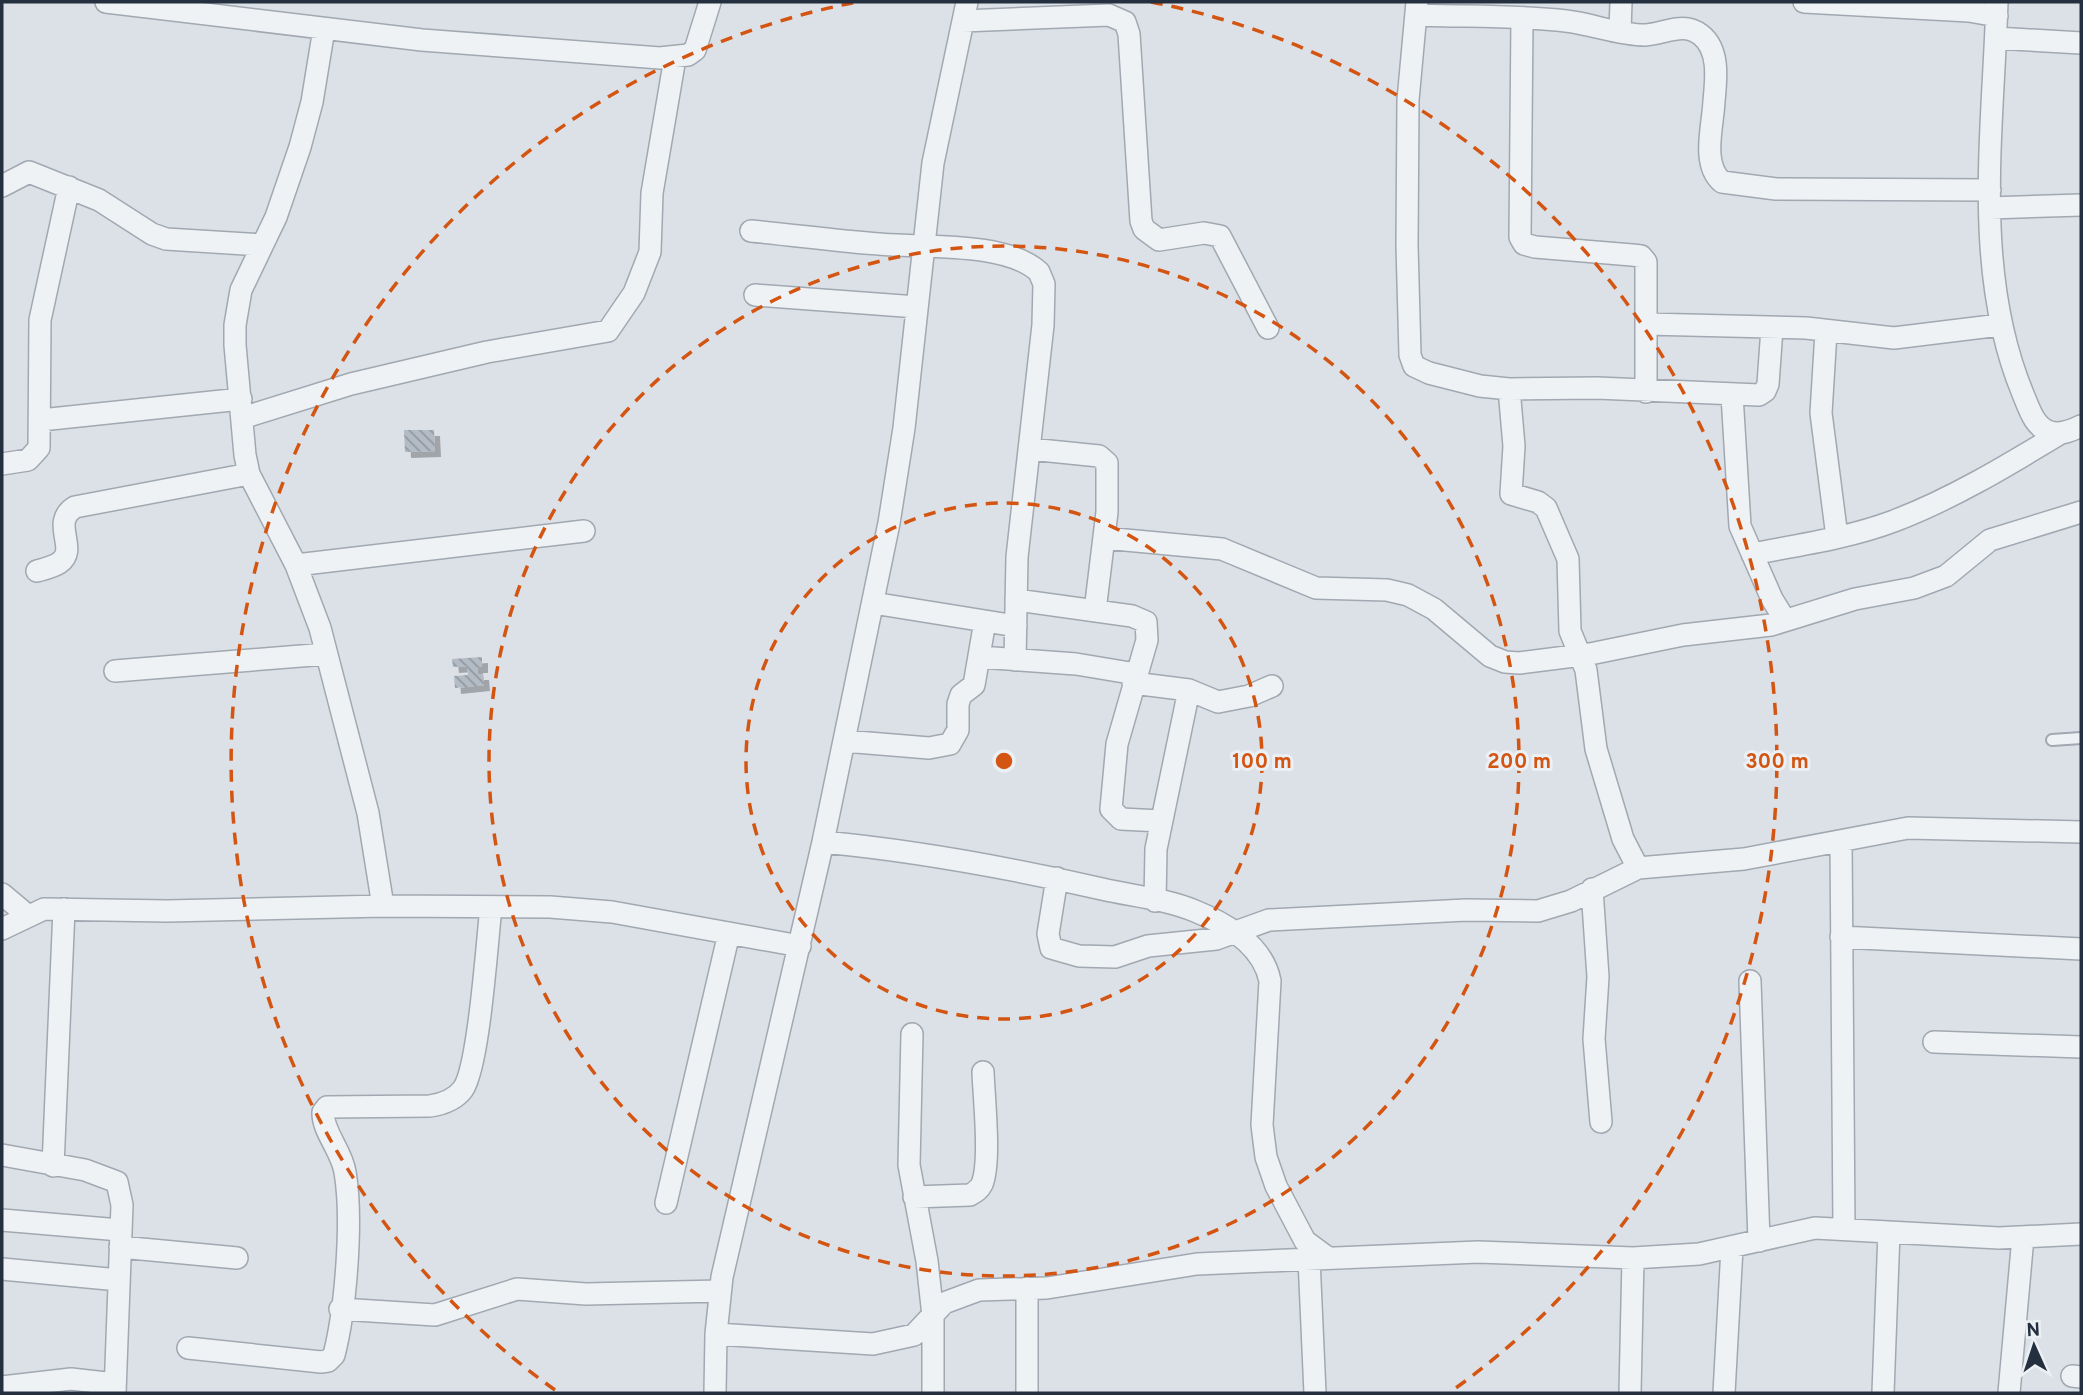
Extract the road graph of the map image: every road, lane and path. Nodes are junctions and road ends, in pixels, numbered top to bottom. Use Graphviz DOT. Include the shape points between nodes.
graph roads {
  1 [pos="106,2"];
  2 [pos="710,2"];
  3 [pos="1621,2"];
  4 [pos="1804,2"];
  5 [pos="1417,8"];
  6 [pos="1997,9"];
  7 [pos="965,11"];
  8 [pos="1522,19"];
  9 [pos="324,29"];
  10 [pos="1620,31"];
  11 [pos="1996,38"];
  12 [pos="2081,43"];
  13 [pos="675,58"];
  14 [pos="2,186"];
  15 [pos="69,187"];
  16 [pos="1990,199"];
  17 [pos="2081,205"];
  18 [pos="751,231"];
  19 [pos="924,244"];
  20 [pos="262,245"];
  21 [pos="755,295"];
  22 [pos="917,307"];
  23 [pos="1647,324"];
  24 [pos="2000,325"];
  25 [pos="1268,328"];
  26 [pos="1772,328"];
  27 [pos="1826,332"];
  28 [pos="1509,389"];
  29 [pos="1646,392"];
  30 [pos="1732,396"];
  31 [pos="242,408"];
  32 [pos="41,420"];
  33 [pos="2071,430"];
  34 [pos="1030,449"];
  35 [pos="2,464"];
  36 [pos="249,474"];
  37 [pos="2081,512"];
  38 [pos="584,530"];
  39 [pos="1837,537"];
  40 [pos="1104,538"];
  41 [pos="1752,554"];
  42 [pos="296,565"];
  43 [pos="37,571"];
  44 [pos="1016,600"];
  45 [pos="873,603"];
  46 [pos="1095,611"];
  47 [pos="1786,620"];
  48 [pos="985,621"];
  49 [pos="1016,626"];
  50 [pos="326,654"];
  51 [pos="1581,655"];
  52 [pos="980,657"];
  53 [pos="1015,660"];
  54 [pos="115,671"];
  55 [pos="1135,679"];
  56 [pos="1272,686"];
  57 [pos="1189,690"];
  58 [pos="2081,738"];
  59 [pos="2052,740"];
  60 [pos="844,741"];
  61 [pos="1161,821"];
  62 [pos="2081,832"];
  63 [pos="1841,841"];
  64 [pos="823,842"];
  65 [pos="1638,868"];
  66 [pos="1057,878"];
  67 [pos="1592,889"];
  68 [pos="2,894"];
  69 [pos="1155,901"];
  70 [pos="383,906"];
  71 [pos="491,906"];
  72 [pos="64,909"];
  73 [pos="27,915"];
  74 [pos="2,929"];
  75 [pos="729,933"];
  76 [pos="1234,933"];
  77 [pos="1841,937"];
  78 [pos="800,946"];
  79 [pos="2081,949"];
  80 [pos="1750,981"];
  81 [pos="912,1034"];
  82 [pos="1934,1042"];
  83 [pos="2081,1047"];
  84 [pos="983,1072"];
  85 [pos="1601,1122"];
  86 [pos="2,1155"];
  87 [pos="53,1166"];
  88 [pos="914,1197"];
  89 [pos="666,1202"];
  90 [pos="2,1220"];
  91 [pos="1844,1228"];
  92 [pos="1889,1232"];
  93 [pos="2081,1234"];
  94 [pos="2023,1237"];
  95 [pos="120,1239"];
  96 [pos="1759,1241"];
  97 [pos="1732,1248"];
  98 [pos="237,1258"];
  99 [pos="1319,1258"];
  100 [pos="1633,1258"];
  101 [pos="2,1269"];
  102 [pos="119,1280"];
  103 [pos="1027,1289"];
  104 [pos="720,1291"];
  105 [pos="340,1309"];
  106 [pos="933,1316"];
  107 [pos="716,1334"];
  108 [pos="188,1348"];
  109 [pos="2,1387"];
  110 [pos="115,1388"];
  111 [pos="715,1393"];
  112 [pos="933,1393"];
  113 [pos="1027,1393"];
  114 [pos="1315,1393"];
  115 [pos="1630,1393"];
  116 [pos="1724,1393"];
  117 [pos="1882,1393"];
  118 [pos="2009,1393"];
  1 -- 9 [label="street"];
  2 -- 13 [label="street" via="695,50"];
  3 -- 10 [label="street"];
  4 -- 6 [label="street"];
  5 -- 8 [label="street"];
  5 -- 28 [label="street" via="1408,100 1410,355 1413,366 1420,370"];
  6 -- 11 [label="street"];
  7 -- 19 [label="street" via="933,163"];
  7 -- 25 [label="street" via="1108,15 1125,22 1144,229 1159,240 1204,233 1220,236"];
  8 -- 10 [label="street" via="1563,20"];
  8 -- 23 [label="street" via="1520,237 1524,244 1535,247 1641,256 1646,262"];
  9 -- 13 [label="street"];
  9 -- 20 [label="street" via="300,147"];
  10 -- 16 [label="street" via="1644,35 1683,28 1695,31 1710,44 1715,79 1710,163 1722,182 1776,189"];
  11 -- 12 [label="street"];
  11 -- 16 [label="street"];
  13 -- 31 [label="street" via="652,193 650,252 634,293 608,331 487,352"];
  14 -- 15 [label="street" via="29,172"];
  15 -- 20 [label="street" via="166,239"];
  15 -- 32 [label="street" via="40,320"];
  16 -- 17 [label="street"];
  16 -- 24 [label="street"];
  18 -- 19 [label="street"];
  19 -- 22 [label="street"];
  19 -- 34 [label="street" via="1016,258 1039,272 1045,302"];
  20 -- 31 [label="street" via="237,303 235,345"];
  21 -- 22 [label="street"];
  22 -- 45 [label="street" via="904,428"];
  23 -- 26 [label="street"];
  23 -- 29 [label="street"];
  24 -- 27 [label="street" via="1909,338"];
  24 -- 33 [label="street" via="2030,412 2043,429"];
  26 -- 27 [label="street"];
  26 -- 30 [label="street" via="1765,391"];
  27 -- 39 [label="street" via="1821,413"];
  28 -- 29 [label="street"];
  28 -- 51 [label="street" via="1514,446 1511,494 1546,508 1556,528 1568,559 1570,631"];
  29 -- 30 [label="street"];
  30 -- 41 [label="street" via="1737,512"];
  31 -- 32 [label="street"];
  31 -- 36 [label="street"];
  32 -- 35 [label="street" via="34,456"];
  33 -- 39 [label="street" via="1980,481 1896,520"];
  34 -- 40 [label="street" via="1099,456 1107,463"];
  34 -- 44 [label="street"];
  36 -- 42 [label="street"];
  36 -- 43 [label="street" via="75,507 63,521 65,557"];
  37 -- 47 [label="street" via="1990,540 1946,576 1926,585 1855,599"];
  38 -- 42 [label="street"];
  39 -- 41 [label="street"];
  40 -- 46 [label="street"];
  40 -- 51 [label="street" via="1222,549 1316,588 1408,595 1434,609 1490,656 1505,662"];
  41 -- 47 [label="street"];
  42 -- 50 [label="street"];
  44 -- 46 [label="street"];
  44 -- 49 [label="street"];
  45 -- 48 [label="street"];
  45 -- 60 [label="street"];
  46 -- 55 [label="street" via="1146,622 1147,640"];
  47 -- 51 [label="street"];
  48 -- 49 [label="street"];
  48 -- 52 [label="street"];
  49 -- 53 [label="street"];
  50 -- 54 [label="street"];
  50 -- 70 [label="street" via="368,813"];
  51 -- 65 [label="street" via="1596,749 1623,839"];
  52 -- 53 [label="street"];
  52 -- 60 [label="street" via="974,685 961,695 958,730 950,744 929,748"];
  53 -- 55 [label="street" via="1102,667"];
  55 -- 57 [label="street"];
  55 -- 61 [label="street" via="1117,744 1111,809 1121,819"];
  56 -- 57 [label="street" via="1218,702"];
  57 -- 61 [label="street"];
  58 -- 59 [label="lane"];
  60 -- 64 [label="street"];
  61 -- 69 [label="street" via="1154,858"];
  62 -- 63 [label="street" via="1934,827"];
  63 -- 65 [label="street" via="1744,859"];
  63 -- 77 [label="street"];
  64 -- 66 [label="street" via="944,857"];
  64 -- 78 [label="street"];
  65 -- 67 [label="street"];
  66 -- 69 [label="street"];
  66 -- 76 [label="street" via="1048,942 1067,954 1115,957 1148,946 1187,944"];
  67 -- 76 [label="street" via="1560,906 1538,911 1281,919 1258,922"];
  67 -- 85 [label="street" via="1598,977 1594,1039"];
  68 -- 73 [label="street"];
  69 -- 76 [label="street" via="1196,911"];
  70 -- 71 [label="street"];
  70 -- 72 [label="street"];
  71 -- 75 [label="street" via="612,912"];
  71 -- 105 [label="street" via="472,1062 463,1089 444,1103 430,1106 327,1107 323,1112 324,1127 338,1147 346,1176"];
  72 -- 73 [label="street"];
  72 -- 87 [label="street"];
  73 -- 74 [label="street"];
  75 -- 78 [label="street"];
  75 -- 89 [label="street"];
  76 -- 99 [label="street" via="1259,953 1270,981 1262,1125 1270,1172 1305,1241"];
  77 -- 79 [label="street"];
  77 -- 91 [label="street"];
  78 -- 104 [label="street"];
  80 -- 96 [label="street"];
  81 -- 88 [label="street" via="908,1145"];
  82 -- 83 [label="street"];
  84 -- 88 [label="street" via="982,1184 970,1195"];
  86 -- 87 [label="street"];
  87 -- 95 [label="street" via="108,1176 117,1182 122,1205"];
  88 -- 106 [label="street"];
  90 -- 95 [label="street"];
  91 -- 92 [label="street"];
  91 -- 96 [label="street" via="1815,1228"];
  92 -- 94 [label="street"];
  92 -- 117 [label="street"];
  93 -- 94 [label="street"];
  94 -- 118 [label="street"];
  95 -- 98 [label="street"];
  95 -- 102 [label="street"];
  96 -- 97 [label="street"];
  97 -- 100 [label="street"];
  97 -- 116 [label="street"];
  99 -- 100 [label="street" via="1511,1252"];
  99 -- 103 [label="street" via="1168,1267"];
  99 -- 114 [label="street"];
  100 -- 115 [label="street"];
  101 -- 102 [label="street"];
  102 -- 110 [label="street"];
  103 -- 106 [label="street" via="959,1295"];
  103 -- 113 [label="street"];
  104 -- 105 [label="street" via="586,1294 517,1290 435,1315"];
  104 -- 107 [label="street"];
  105 -- 108 [label="street" via="336,1348 328,1361"];
  106 -- 107 [label="street" via="914,1335 873,1344"];
  106 -- 112 [label="street"];
  107 -- 111 [label="street"];
  109 -- 110 [label="street" via="71,1379"];
}
